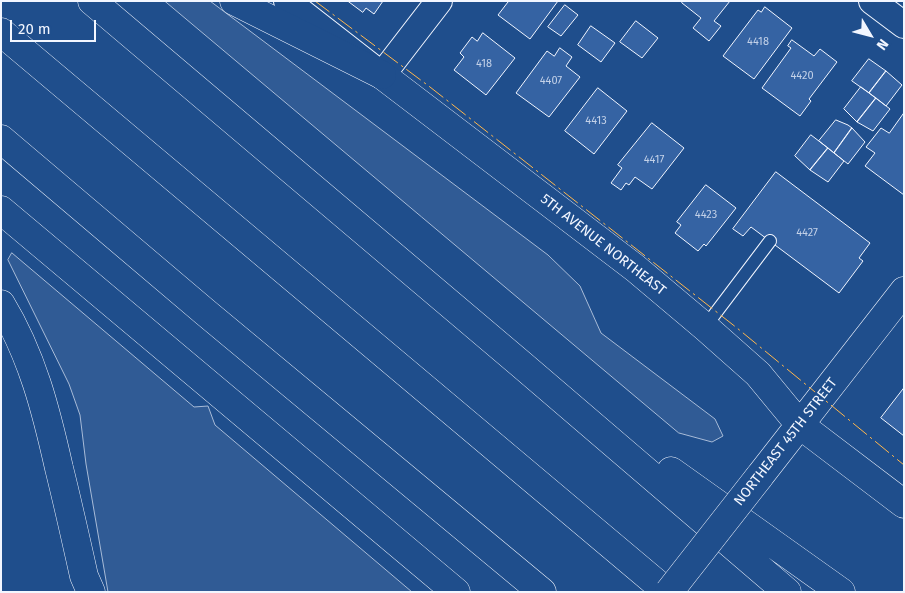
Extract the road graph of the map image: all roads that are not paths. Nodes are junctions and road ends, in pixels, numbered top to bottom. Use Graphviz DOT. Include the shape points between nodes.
graph roads {
  1 [pos="92,1"];
  2 [pos="234,1"];
  3 [pos="287,1"];
  4 [pos="439,1"];
  5 [pos="872,1"];
  6 [pos="904,25"];
  7 [pos="1,32"];
  8 [pos="382,75"];
  9 [pos="1,139"];
  10 [pos="1,210"];
  11 [pos="770,241"];
  12 [pos="904,292"];
  13 [pos="1,304"];
  14 [pos="705,327"];
  15 [pos="522,365"];
  16 [pos="800,425"];
  17 [pos="904,504"];
  18 [pos="87,587"];
  19 [pos="456,592"];
  20 [pos="542,592"];
  21 [pos="668,592"];
  22 [pos="787,592"];
  23 [pos="841,592"];
  1 -- 15 [label="main road"];
  2 -- 8 [label="main road"];
  3 -- 8 [label="street, 5TH AVENUE NORTHEAST"];
  4 -- 8 [label="street"];
  5 -- 6 [label="street"];
  7 -- 21 [label="main road"];
  8 -- 14 [label="main road, 5TH AVENUE NORTHEAST" via="635,268"];
  9 -- 20 [label="main road"];
  10 -- 19 [label="main road"];
  11 -- 14 [label="lane"];
  12 -- 16 [label="main road, NORTHEAST 45TH STREET"];
  13 -- 18 [label="main road" via="32,366 41,394"];
  14 -- 16 [label="main road, 5TH AVENUE NORTHEAST" via="758,374"];
  15 -- 22 [label="main road"];
  15 -- 23 [label="main road"];
  16 -- 17 [label="main road, 5TH AVENUE NORTHEAST"];
  16 -- 21 [label="main road, NORTHEAST 45TH STREET, bridge"];
}
